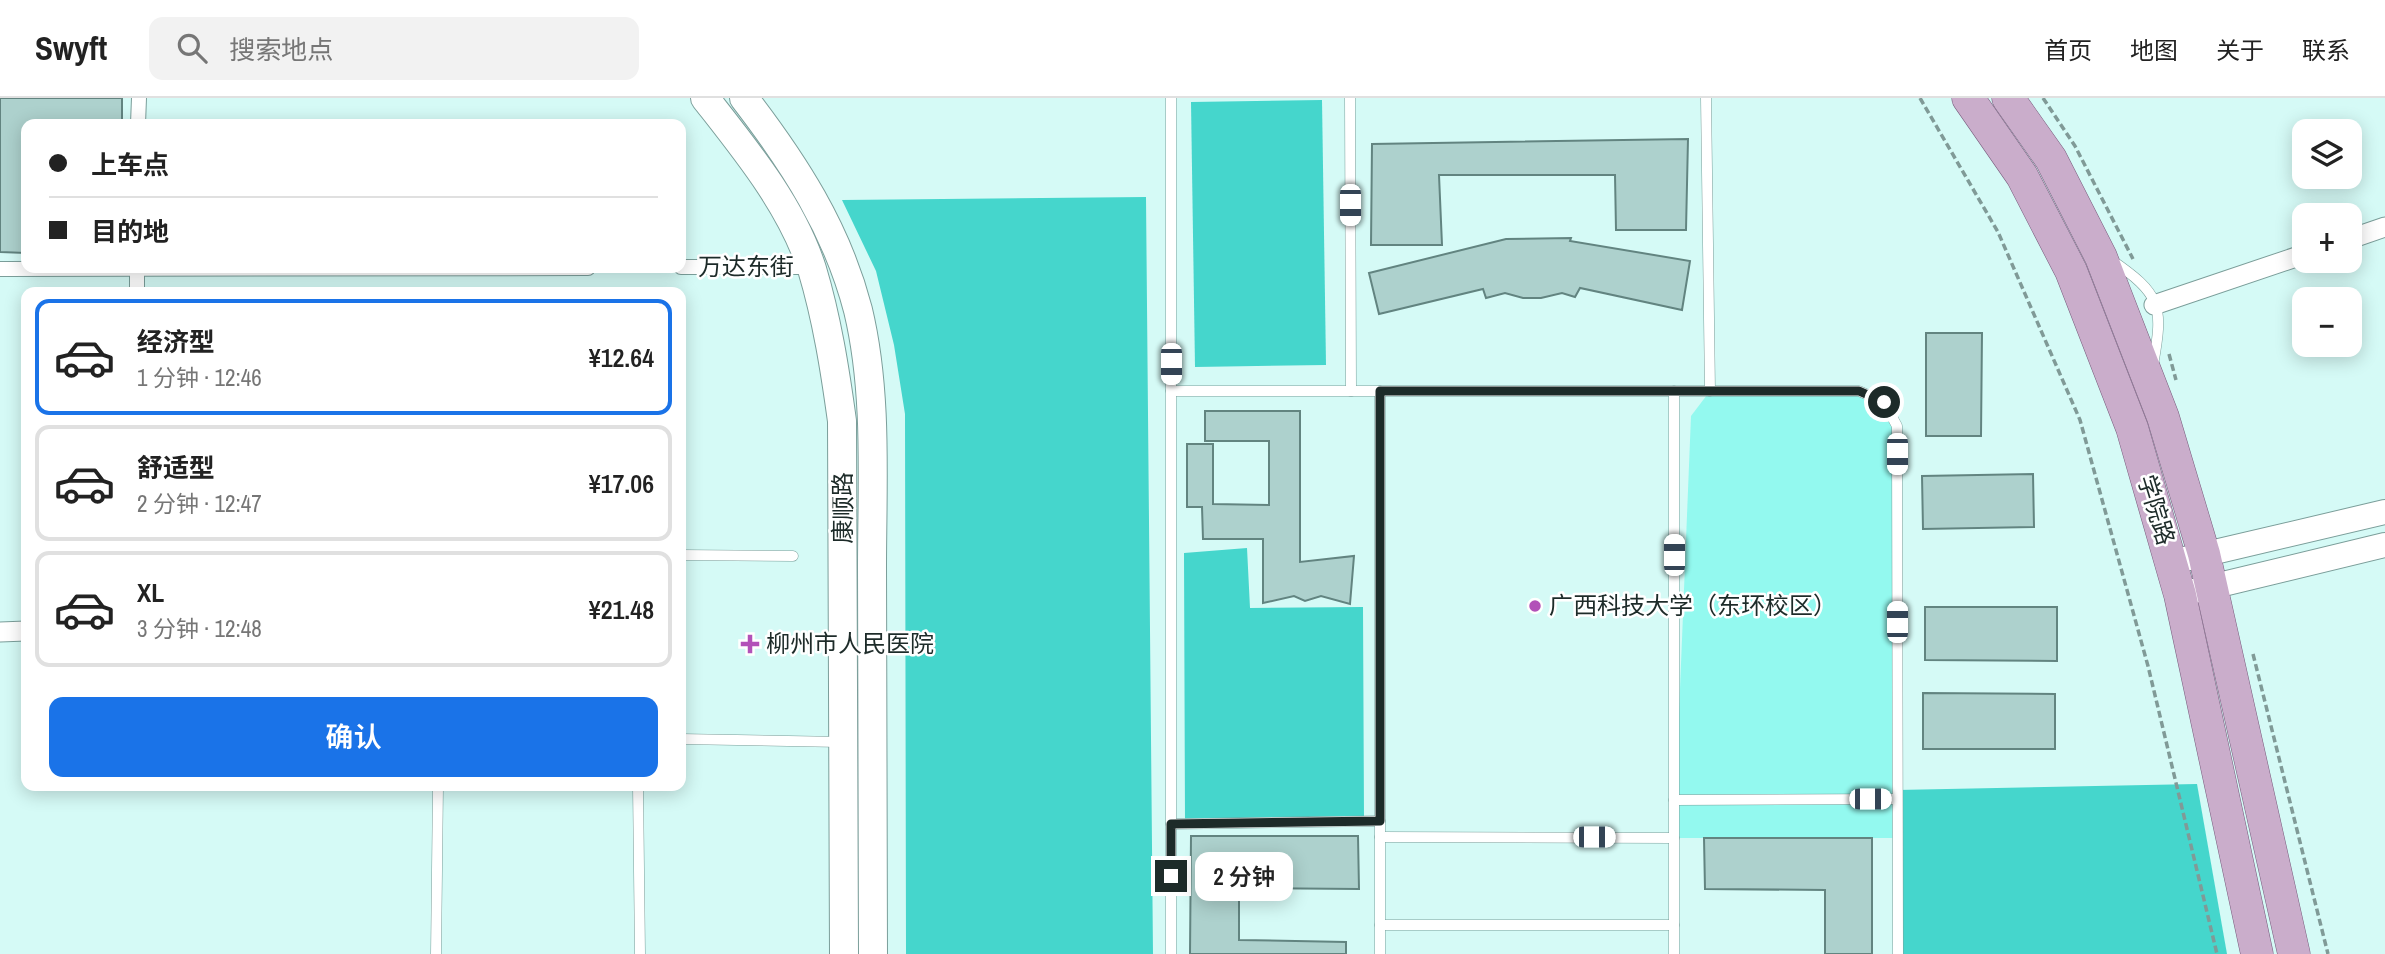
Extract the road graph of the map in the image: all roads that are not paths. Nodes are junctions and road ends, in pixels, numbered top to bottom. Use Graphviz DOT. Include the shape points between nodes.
graph roads {
  1 [pos="139,98"];
  2 [pos="705,98"];
  3 [pos="744,98"];
  4 [pos="1171,98"];
  5 [pos="1350,98"];
  6 [pos="1706,98"];
  7 [pos="1968,98"];
  8 [pos="2008,98"];
  9 [pos="138,119"];
  10 [pos="2385,227"];
  11 [pos="2362,235"];
  12 [pos="2098,250"];
  13 [pos="2292,258"];
  14 [pos="811,267"];
  15 [pos="686,268"];
  16 [pos="0,270"];
  17 [pos="21,270"];
  18 [pos="2154,305"];
  19 [pos="2150,383"];
  20 [pos="1171,391"];
  21 [pos="1351,391"];
  22 [pos="1380,391"];
  23 [pos="1674,391"];
  24 [pos="1710,391"];
  25 [pos="2385,512"];
  26 [pos="2385,545"];
  27 [pos="2204,554"];
  28 [pos="686,555"];
  29 [pos="793,556"];
  30 [pos="2172,562"];
  31 [pos="2212,586"];
  32 [pos="2180,595"];
  33 [pos="21,631"];
  34 [pos="0,632"];
  35 [pos="686,739"];
  36 [pos="844,742"];
  37 [pos="438,791"];
  38 [pos="638,791"];
  39 [pos="1897,799"];
  40 [pos="1674,800"];
  41 [pos="1380,821"];
  42 [pos="1171,824"];
  43 [pos="1380,837"];
  44 [pos="1674,838"];
  45 [pos="1380,925"];
  46 [pos="1674,925"];
  47 [pos="436,954"];
  48 [pos="640,954"];
  49 [pos="844,954"];
  50 [pos="873,954"];
  51 [pos="1171,954"];
  52 [pos="1380,954"];
  53 [pos="1674,954"];
  54 [pos="1898,954"];
  55 [pos="2257,954"];
  56 [pos="2294,954"];
  1 -- 9 [label="street"];
  2 -- 14 [label="main road, 康顺路" via="783,206"];
  3 -- 50 [label="main road, 康顺路" via="813,195 842,259 864,350 872,463"];
  4 -- 20 [label="lane"];
  5 -- 21 [label="lane"];
  6 -- 24 [label="lane"];
  7 -- 30 [label="main road, 学院路" via="2022,176 2071,271 2132,428"];
  8 -- 12 [label="main road, 学院路" via="2051,159"];
  10 -- 11 [label="street"];
  12 -- 18 [label="lane" via="2145,283"];
  12 -- 19 [label="main road, 学院路"];
  13 -- 18 [label="street"];
  14 -- 15 [label="street, 万达东街"];
  14 -- 36 [label="main road, 康顺路" via="833,355 842,421"];
  16 -- 17 [label="street"];
  18 -- 19 [label="lane" via="2161,322"];
  19 -- 27 [label="main road, 学院路"];
  20 -- 21 [label="lane"];
  20 -- 42 [label="lane"];
  21 -- 22 [label="lane"];
  22 -- 23 [label="lane"];
  22 -- 41 [label="lane"];
  23 -- 24 [label="lane"];
  23 -- 40 [label="lane"];
  24 -- 39 [label="lane" via="1859,391 1884,402 1897,426"];
  25 -- 27 [label="street"];
  26 -- 31 [label="street"];
  27 -- 30 [label="street"];
  27 -- 31 [label="main road, 学院路"];
  28 -- 29 [label="lane"];
  30 -- 32 [label="main road, 学院路"];
  31 -- 32 [label="street"];
  31 -- 56 [label="main road, 学院路"];
  32 -- 55 [label="main road, 学院路"];
  33 -- 34 [label="street"];
  35 -- 36 [label="lane"];
  36 -- 49 [label="main road, 康顺路"];
  37 -- 47 [label="lane"];
  38 -- 48 [label="lane"];
  39 -- 40 [label="lane"];
  39 -- 54 [label="lane"];
  40 -- 44 [label="lane"];
  41 -- 42 [label="lane"];
  41 -- 43 [label="lane"];
  42 -- 51 [label="lane"];
  43 -- 44 [label="lane"];
  43 -- 45 [label="lane"];
  44 -- 46 [label="lane"];
  45 -- 46 [label="lane"];
  45 -- 52 [label="lane"];
  46 -- 53 [label="lane"];
}
